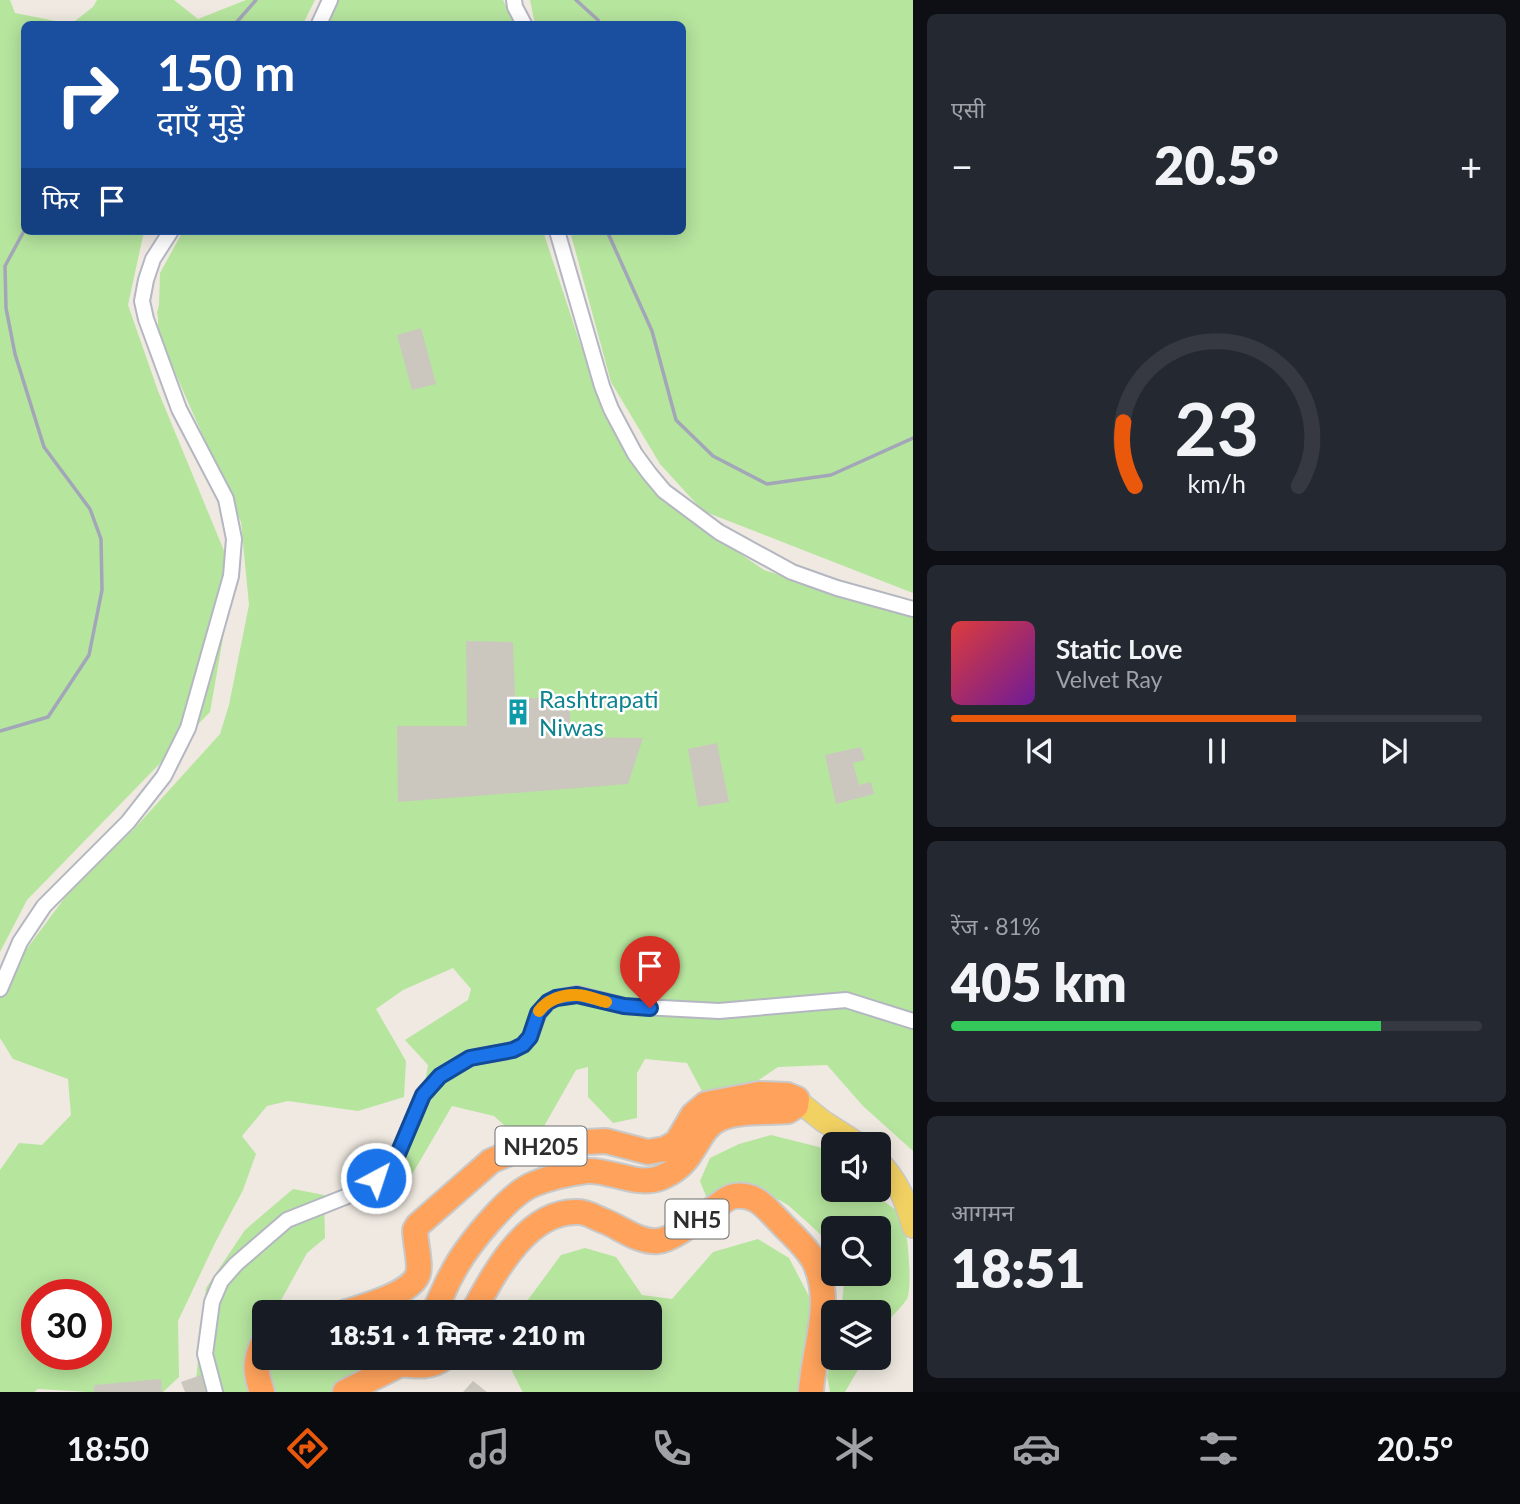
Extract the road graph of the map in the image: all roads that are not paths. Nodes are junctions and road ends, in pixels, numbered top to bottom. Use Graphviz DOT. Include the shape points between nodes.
graph roads {
  1 [pos="330,0"];
  2 [pos="514,0"];
  3 [pos="320,21"];
  4 [pos="523,21"];
  5 [pos="169,235"];
  6 [pos="558,235"];
  7 [pos="913,609"];
  8 [pos="0,989"];
  9 [pos="913,1021"];
  10 [pos="798,1101"];
  11 [pos="840,1132"];
  12 [pos="891,1174"];
  13 [pos="913,1227"];
  14 [pos="384,1300"];
  15 [pos="440,1300"];
  16 [pos="480,1300"];
  17 [pos="257,1370"];
  18 [pos="387,1370"];
  19 [pos="215,1392"];
  20 [pos="262,1392"];
  21 [pos="345,1392"];
  22 [pos="811,1392"];
  1 -- 3 [label="street"];
  2 -- 4 [label="street"];
  5 -- 8 [label="street" via="153,260 142,301 179,409 226,499 234,539 230,576 188,728 164,776 128,822 44,906 20,942"];
  6 -- 7 [label="street" via="607,397 635,454 664,491 719,532 792,572"];
  9 -- 19 [label="street" via="846,1000 719,1011 624,1006 577,995 548,1002 523,1045 470,1058 440,1076 423,1095 398,1154 376,1178 345,1197 287,1220 221,1281 212,1302 205,1354"];
  10 -- 11 [label="main road"];
  10 -- 14 [label="highway, NH205" via="787,1095 759,1094 706,1104 693,1115 677,1142 665,1149 648,1152 606,1141 565,1143 519,1149 491,1161 418,1225 419,1270 414,1280"];
  10 -- 15 [label="highway, NH205" via="788,1111 716,1120 686,1160 660,1178 586,1171 533,1184 512,1198 478,1235"];
  12 -- 13 [label="main road"];
  16 -- 22 [label="highway, NH5" via="507,1256 537,1224 558,1214 581,1212 658,1241 733,1196 754,1198 807,1251 819,1278 823,1302"];
  17 -- 20 [label="highway"];
  18 -- 21 [label="highway"];
}
